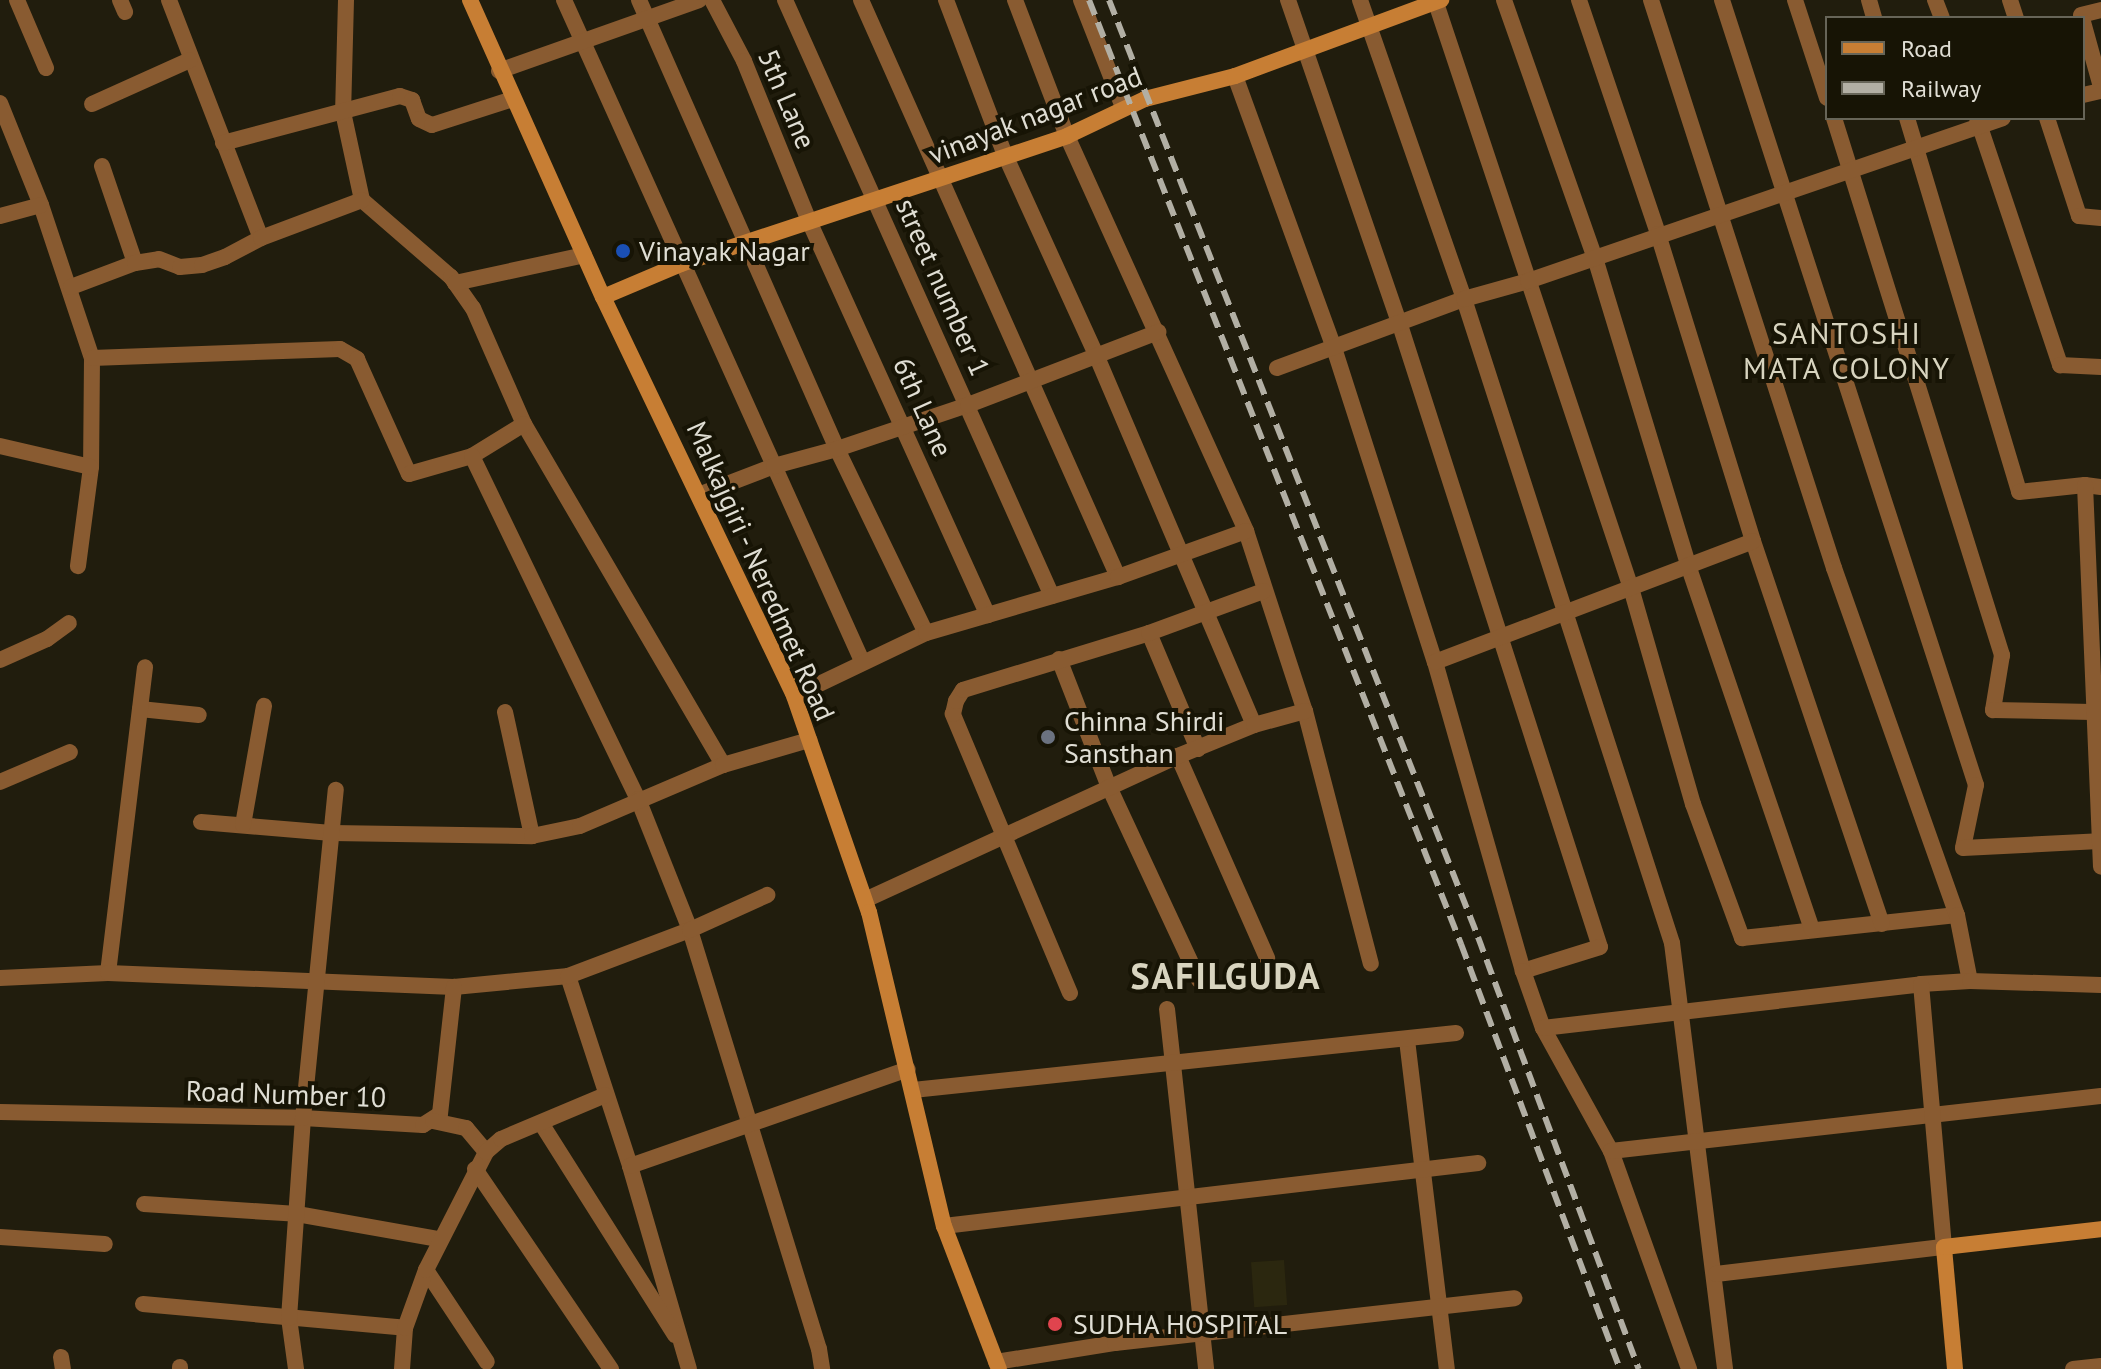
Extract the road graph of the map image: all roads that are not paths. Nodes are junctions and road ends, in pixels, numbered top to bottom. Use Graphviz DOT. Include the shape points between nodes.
graph roads {
  1 [pos="17,0"];
  2 [pos="169,0"];
  3 [pos="346,0"];
  4 [pos="470,0"];
  5 [pos="564,0"];
  6 [pos="639,0"];
  7 [pos="699,0"];
  8 [pos="712,0"];
  9 [pos="785,0"];
  10 [pos="861,0"];
  11 [pos="946,0"];
  12 [pos="1015,0"];
  13 [pos="1081,0"];
  14 [pos="1288,0"];
  15 [pos="1360,0"];
  16 [pos="1504,0"];
  17 [pos="1579,0"];
  18 [pos="1651,0"];
  19 [pos="1722,0"];
  20 [pos="1795,0"];
  21 [pos="1437,1"];
  22 [pos="2101,10"];
  23 [pos="2080,14"];
  24 [pos="648,21"];
  25 [pos="1369,27"];
  26 [pos="2085,32"];
  27 [pos="582,43"];
  28 [pos="1306,48"];
  29 [pos="190,60"];
  30 [pos="46,68"];
  31 [pos="499,71"];
  32 [pos="1235,76"];
  33 [pos="2101,89"];
  34 [pos="1825,92"];
  35 [pos="513,99"];
  36 [pos="0,103"];
  37 [pos="92,104"];
  38 [pos="1123,107"];
  39 [pos="343,112"];
  40 [pos="1835,120"];
  41 [pos="1908,120"];
  42 [pos="2048,120"];
  43 [pos="1978,122"];
  44 [pos="1067,136"];
  45 [pos="223,143"];
  46 [pos="1916,147"];
  47 [pos="1005,155"];
  48 [pos="102,166"];
  49 [pos="1851,169"];
  50 [pos="943,179"];
  51 [pos="1785,192"];
  52 [pos="362,200"];
  53 [pos="876,200"];
  54 [pos="41,205"];
  55 [pos="1722,213"];
  56 [pos="0,216"];
  57 [pos="2101,218"];
  58 [pos="809,221"];
  59 [pos="1658,234"];
  60 [pos="261,238"];
  61 [pos="745,245"];
  62 [pos="584,255"];
  63 [pos="1595,258"];
  64 [pos="135,263"];
  65 [pos="681,264"];
  66 [pos="1528,281"];
  67 [pos="455,283"];
  68 [pos="71,287"];
  69 [pos="603,297"];
  70 [pos="1464,299"];
  71 [pos="1400,325"];
  72 [pos="1158,332"];
  73 [pos="1334,348"];
  74 [pos="1097,357"];
  75 [pos="92,358"];
  76 [pos="2101,367"];
  77 [pos="1277,368"];
  78 [pos="1031,381"];
  79 [pos="968,405"];
  80 [pos="524,424"];
  81 [pos="903,426"];
  82 [pos="0,446"];
  83 [pos="837,449"];
  84 [pos="472,456"];
  85 [pos="774,466"];
  86 [pos="91,467"];
  87 [pos="2093,486"];
  88 [pos="701,494"];
  89 [pos="1246,531"];
  90 [pos="1753,541"];
  91 [pos="1181,556"];
  92 [pos="1688,565"];
  93 [pos="78,566"];
  94 [pos="1118,577"];
  95 [pos="1631,588"];
  96 [pos="1264,591"];
  97 [pos="1052,596"];
  98 [pos="1203,612"];
  99 [pos="1566,614"];
  100 [pos="988,615"];
  101 [pos="69,623"];
  102 [pos="926,633"];
  103 [pos="1149,633"];
  104 [pos="1501,638"];
  105 [pos="2096,641"];
  106 [pos="1059,659"];
  107 [pos="0,660"];
  108 [pos="862,661"];
  109 [pos="1435,662"];
  110 [pos="145,667"];
  111 [pos="794,696"];
  112 [pos="264,706"];
  113 [pos="140,709"];
  114 [pos="1305,711"];
  115 [pos="505,712"];
  116 [pos="2092,712"];
  117 [pos="199,715"];
  118 [pos="1254,725"];
  119 [pos="809,740"];
  120 [pos="1198,749"];
  121 [pos="70,752"];
  122 [pos="1178,756"];
  123 [pos="723,765"];
  124 [pos="0,782"];
  125 [pos="1109,787"];
  126 [pos="336,790"];
  127 [pos="638,799"];
  128 [pos="201,822"];
  129 [pos="243,825"];
  130 [pos="332,833"];
  131 [pos="532,836"];
  132 [pos="1003,838"];
  133 [pos="2099,841"];
  134 [pos="2101,867"];
  135 [pos="767,895"];
  136 [pos="865,900"];
  137 [pos="1957,915"];
  138 [pos="1882,924"];
  139 [pos="1812,929"];
  140 [pos="690,930"];
  141 [pos="1267,958"];
  142 [pos="1371,964"];
  143 [pos="1523,971"];
  144 [pos="108,973"];
  145 [pos="568,976"];
  146 [pos="0,978"];
  147 [pos="318,980"];
  148 [pos="1199,980"];
  149 [pos="1970,981"];
  150 [pos="1921,984"];
  151 [pos="2101,985"];
  152 [pos="454,987"];
  153 [pos="1070,993"];
  154 [pos="1167,1009"];
  155 [pos="1682,1009"];
  156 [pos="1543,1028"];
  157 [pos="1456,1033"];
  158 [pos="1407,1040"];
  159 [pos="1174,1063"];
  160 [pos="908,1069"];
  161 [pos="913,1090"];
  162 [pos="605,1095"];
  163 [pos="2101,1096"];
  164 [pos="0,1112"];
  165 [pos="1933,1113"];
  166 [pos="303,1118"];
  167 [pos="433,1121"];
  168 [pos="541,1123"];
  169 [pos="751,1124"];
  170 [pos="1695,1142"];
  171 [pos="1611,1151"];
  172 [pos="486,1152"];
  173 [pos="1478,1163"];
  174 [pos="630,1166"];
  175 [pos="475,1169"];
  176 [pos="1423,1169"];
  177 [pos="1188,1196"];
  178 [pos="144,1204"];
  179 [pos="297,1214"];
  180 [pos="944,1226"];
  181 [pos="2101,1229"];
  182 [pos="0,1237"];
  183 [pos="439,1239"];
  184 [pos="105,1244"];
  185 [pos="1944,1247"];
  186 [pos="426,1270"];
  187 [pos="1716,1274"];
  188 [pos="1514,1298"];
  189 [pos="143,1304"];
  190 [pos="1440,1304"];
  191 [pos="289,1318"];
  192 [pos="405,1328"];
  193 [pos="1202,1334"];
  194 [pos="487,1362"];
  195 [pos="688,1362"];
  196 [pos="998,1366"];
  197 [pos="2101,1366"];
  198 [pos="296,1369"];
  199 [pos="402,1369"];
  200 [pos="611,1369"];
  201 [pos="822,1369"];
  202 [pos="1206,1369"];
  203 [pos="1447,1369"];
  204 [pos="1689,1369"];
  205 [pos="1725,1369"];
  206 [pos="1955,1369"];
  207 [pos="2073,1369"];
  1 -- 30 [label="street"];
  2 -- 29 [label="street"];
  3 -- 39 [label="street"];
  4 -- 31 [label="main road, Malkajgiri - Neredmet Road"];
  5 -- 27 [label="street"];
  6 -- 24 [label="street"];
  7 -- 24 [label="street"];
  8 -- 58 [label="street, 5th Lane" via="744,61"];
  9 -- 53 [label="street, street number 1"];
  10 -- 50 [label="street"];
  11 -- 47 [label="street"];
  12 -- 44 [label="street"];
  13 -- 38 [label="street"];
  14 -- 28 [label="street"];
  15 -- 25 [label="street"];
  16 -- 63 [label="street"];
  17 -- 59 [label="street"];
  18 -- 55 [label="street"];
  19 -- 51 [label="street"];
  20 -- 34 [label="street"];
  21 -- 25 [label="main road, vinayak nagar road"];
  21 -- 66 [label="street"];
  22 -- 23 [label="street"];
  24 -- 27 [label="street"];
  24 -- 61 [label="street"];
  25 -- 28 [label="main road, vinayak nagar road"];
  25 -- 70 [label="street"];
  26 -- 33 [label="street"];
  27 -- 31 [label="street"];
  27 -- 65 [label="street"];
  28 -- 32 [label="main road, vinayak nagar road"];
  28 -- 71 [label="street"];
  29 -- 37 [label="street"];
  29 -- 45 [label="street"];
  31 -- 35 [label="main road, Malkajgiri - Neredmet Road"];
  32 -- 38 [label="main road, vinayak nagar road"];
  32 -- 73 [label="street"];
  35 -- 39 [label="street" via="432,125 419,119 412,100 400,96"];
  35 -- 62 [label="main road, Malkajgiri - Neredmet Road"];
  36 -- 54 [label="street"];
  38 -- 44 [label="main road, vinayak nagar road"];
  39 -- 45 [label="street"];
  39 -- 52 [label="street"];
  40 -- 49 [label="street"];
  41 -- 46 [label="street"];
  42 -- 57 [label="street" via="2079,216"];
  43 -- 46 [label="street"];
  43 -- 76 [label="street" via="2060,365"];
  44 -- 47 [label="main road, vinayak nagar road"];
  44 -- 72 [label="street"];
  45 -- 60 [label="street"];
  46 -- 49 [label="street"];
  46 -- 87 [label="street" via="2019,492"];
  47 -- 50 [label="main road, vinayak nagar road"];
  47 -- 74 [label="street"];
  48 -- 64 [label="street"];
  49 -- 51 [label="street"];
  49 -- 116 [label="street" via="2002,655 1993,710"];
  50 -- 53 [label="main road, vinayak nagar road"];
  50 -- 78 [label="street"];
  51 -- 55 [label="street"];
  51 -- 133 [label="street" via="1976,785 1963,848"];
  52 -- 60 [label="street"];
  52 -- 67 [label="street"];
  53 -- 58 [label="main road, vinayak nagar road"];
  53 -- 79 [label="street, street number 1"];
  54 -- 56 [label="street"];
  54 -- 68 [label="street"];
  55 -- 59 [label="street"];
  55 -- 137 [label="street" via="1834,568"];
  58 -- 61 [label="main road, vinayak nagar road"];
  58 -- 81 [label="street, 6th Lane"];
  59 -- 63 [label="street"];
  59 -- 90 [label="street"];
  60 -- 64 [label="street" via="202,265 180,267 159,259"];
  61 -- 65 [label="main road, vinayak nagar road"];
  61 -- 83 [label="street"];
  62 -- 67 [label="street"];
  62 -- 69 [label="main road, Malkajgiri - Neredmet Road"];
  63 -- 66 [label="street"];
  63 -- 92 [label="street"];
  64 -- 68 [label="street"];
  65 -- 69 [label="main road, vinayak nagar road"];
  65 -- 85 [label="street"];
  66 -- 70 [label="street"];
  66 -- 95 [label="street"];
  67 -- 80 [label="street" via="473,308"];
  68 -- 75 [label="street"];
  69 -- 88 [label="main road, Malkajgiri - Neredmet Road"];
  70 -- 71 [label="street"];
  70 -- 99 [label="street"];
  71 -- 73 [label="street"];
  71 -- 104 [label="street"];
  72 -- 74 [label="street"];
  72 -- 89 [label="street"];
  73 -- 77 [label="street"];
  73 -- 109 [label="street"];
  74 -- 78 [label="street"];
  74 -- 91 [label="street"];
  75 -- 84 [label="street" via="340,349 357,359 409,474"];
  75 -- 86 [label="street"];
  78 -- 79 [label="street"];
  78 -- 94 [label="street"];
  79 -- 81 [label="street"];
  79 -- 97 [label="street, street number 1"];
  80 -- 84 [label="street"];
  80 -- 123 [label="street"];
  81 -- 83 [label="street"];
  81 -- 100 [label="street, 6th Lane"];
  82 -- 86 [label="street"];
  83 -- 85 [label="street"];
  83 -- 102 [label="street"];
  84 -- 127 [label="street"];
  85 -- 88 [label="street"];
  85 -- 108 [label="street"];
  86 -- 93 [label="street"];
  87 -- 105 [label="street"];
  88 -- 111 [label="main road, Malkajgiri - Neredmet Road"];
  89 -- 91 [label="street"];
  89 -- 96 [label="street"];
  90 -- 92 [label="street"];
  90 -- 138 [label="street"];
  91 -- 94 [label="street"];
  91 -- 98 [label="street"];
  92 -- 95 [label="street"];
  92 -- 139 [label="street"];
  94 -- 97 [label="street"];
  95 -- 99 [label="street"];
  95 -- 139 [label="street" via="1693,804 1742,938"];
  96 -- 98 [label="street"];
  96 -- 114 [label="street"];
  97 -- 100 [label="street"];
  98 -- 103 [label="street"];
  98 -- 118 [label="street"];
  99 -- 104 [label="street"];
  99 -- 155 [label="street" via="1672,943"];
  100 -- 102 [label="street"];
  101 -- 107 [label="street"];
  102 -- 108 [label="street"];
  103 -- 106 [label="street"];
  103 -- 120 [label="street"];
  104 -- 109 [label="street"];
  104 -- 143 [label="street" via="1600,947"];
  105 -- 116 [label="street"];
  106 -- 125 [label="street"];
  106 -- 132 [label="street" via="963,690 956,701 953,714"];
  108 -- 111 [label="street"];
  109 -- 143 [label="street"];
  110 -- 113 [label="street"];
  111 -- 119 [label="main road, Malkajgiri - Neredmet Road"];
  112 -- 129 [label="street"];
  113 -- 117 [label="street"];
  113 -- 144 [label="street"];
  114 -- 118 [label="street"];
  114 -- 142 [label="street"];
  115 -- 131 [label="street"];
  116 -- 133 [label="street"];
  118 -- 120 [label="street"];
  119 -- 123 [label="street"];
  119 -- 136 [label="main road, Malkajgiri - Neredmet Road"];
  120 -- 122 [label="street"];
  121 -- 124 [label="street"];
  122 -- 125 [label="street"];
  122 -- 141 [label="street"];
  123 -- 127 [label="street"];
  125 -- 132 [label="street"];
  125 -- 148 [label="street"];
  126 -- 130 [label="street"];
  127 -- 131 [label="street" via="580,826"];
  127 -- 140 [label="street"];
  128 -- 129 [label="street"];
  129 -- 130 [label="street"];
  130 -- 131 [label="street"];
  130 -- 147 [label="street"];
  132 -- 136 [label="street"];
  132 -- 153 [label="street"];
  133 -- 134 [label="street"];
  135 -- 140 [label="street"];
  136 -- 160 [label="main road, Malkajgiri - Neredmet Road"];
  137 -- 138 [label="street"];
  137 -- 149 [label="street"];
  138 -- 139 [label="street"];
  140 -- 145 [label="street"];
  140 -- 169 [label="street"];
  143 -- 156 [label="street"];
  144 -- 146 [label="street"];
  144 -- 147 [label="street"];
  145 -- 152 [label="street"];
  145 -- 162 [label="street"];
  147 -- 152 [label="street"];
  147 -- 166 [label="street"];
  149 -- 150 [label="street"];
  149 -- 151 [label="street"];
  150 -- 155 [label="street"];
  150 -- 165 [label="street"];
  152 -- 167 [label="street" via="440,1114"];
  154 -- 159 [label="street"];
  155 -- 156 [label="street"];
  155 -- 170 [label="street"];
  156 -- 171 [label="street"];
  157 -- 158 [label="street"];
  158 -- 159 [label="street"];
  158 -- 176 [label="street"];
  159 -- 161 [label="street"];
  159 -- 177 [label="street"];
  160 -- 161 [label="main road, Malkajgiri - Neredmet Road"];
  160 -- 169 [label="street"];
  161 -- 180 [label="main road, Malkajgiri - Neredmet Road"];
  162 -- 168 [label="street"];
  162 -- 174 [label="street"];
  163 -- 165 [label="street"];
  164 -- 166 [label="street, Road Number 10"];
  165 -- 170 [label="street"];
  165 -- 185 [label="street"];
  166 -- 167 [label="street, Road Number 10" via="423,1125"];
  166 -- 179 [label="street"];
  167 -- 172 [label="street" via="466,1128"];
  168 -- 172 [label="street" via="501,1139"];
  168 -- 195 [label="street"];
  169 -- 174 [label="street"];
  169 -- 201 [label="street"];
  170 -- 171 [label="street"];
  170 -- 187 [label="street"];
  171 -- 204 [label="street"];
  172 -- 175 [label="street"];
  173 -- 176 [label="street"];
  174 -- 195 [label="street"];
  175 -- 183 [label="street"];
  175 -- 200 [label="street"];
  176 -- 177 [label="street"];
  176 -- 190 [label="street"];
  177 -- 180 [label="street"];
  177 -- 193 [label="street"];
  178 -- 179 [label="street"];
  179 -- 183 [label="street"];
  179 -- 191 [label="street"];
  180 -- 196 [label="main road, Malkajgiri - Neredmet Road"];
  181 -- 185 [label="main road"];
  182 -- 184 [label="street"];
  183 -- 186 [label="street"];
  185 -- 187 [label="street"];
  185 -- 206 [label="main road"];
  186 -- 192 [label="street"];
  186 -- 194 [label="street"];
  187 -- 205 [label="street"];
  188 -- 190 [label="street"];
  189 -- 191 [label="street"];
  190 -- 193 [label="street"];
  190 -- 203 [label="street"];
  191 -- 192 [label="street"];
  191 -- 198 [label="street"];
  192 -- 199 [label="street"];
  193 -- 196 [label="street" via="1115,1343"];
  193 -- 202 [label="street"];
  197 -- 207 [label="street"];
}
